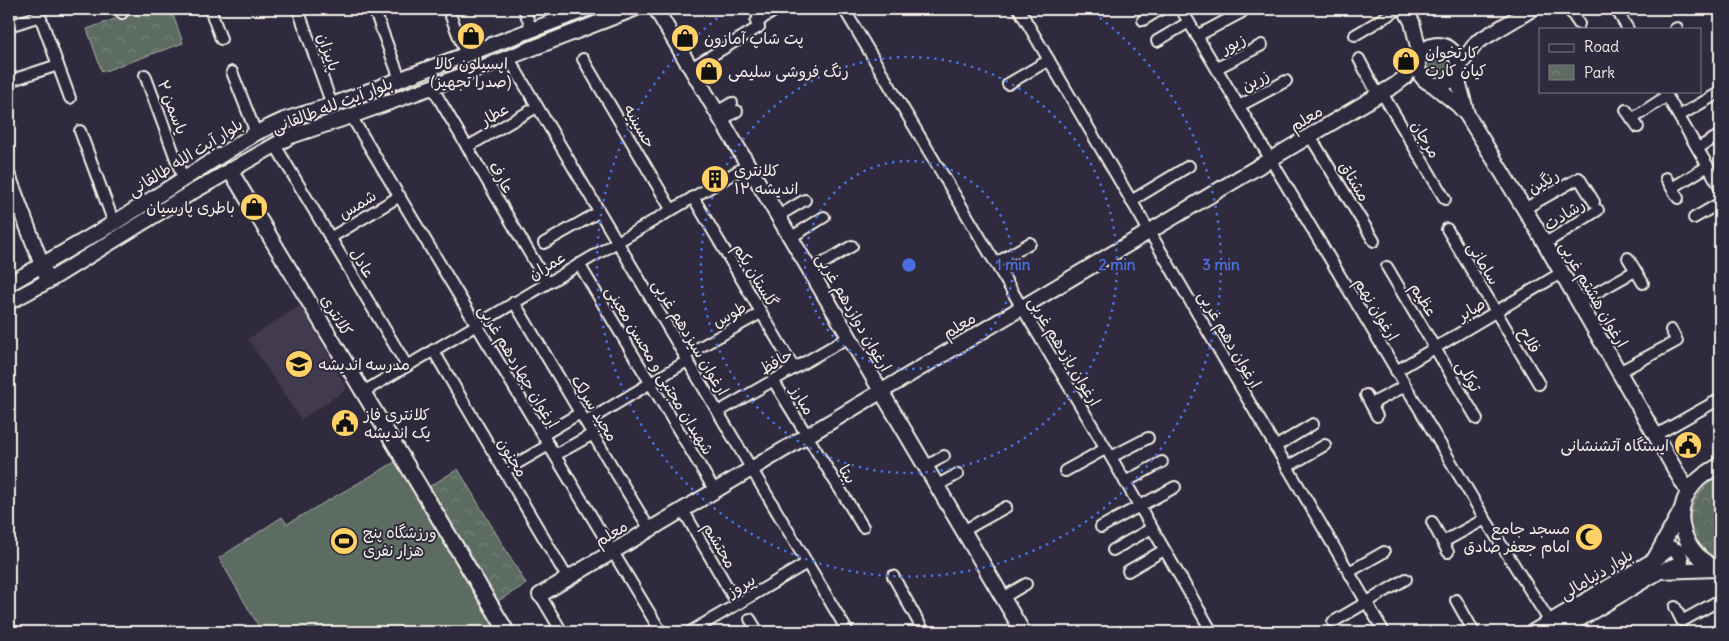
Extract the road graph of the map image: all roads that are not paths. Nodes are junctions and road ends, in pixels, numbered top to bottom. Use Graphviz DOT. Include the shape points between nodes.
graph roads {
  1 [pos="210,9"];
  2 [pos="298,9"];
  3 [pos="374,9"];
  4 [pos="448,9"];
  5 [pos="524,9"];
  6 [pos="634,9"];
  7 [pos="656,9"];
  8 [pos="754,9"];
  9 [pos="778,9"];
  10 [pos="844,9"];
  11 [pos="1019,9"];
  12 [pos="1161,9"];
  13 [pos="1181,9"];
  14 [pos="1399,9"];
  15 [pos="1405,9"];
  16 [pos="1532,9"];
  17 [pos="1569,9"];
  18 [pos="1616,9"];
  19 [pos="580,10"];
  20 [pos="1242,12"];
  21 [pos="761,20"];
  22 [pos="1143,20"];
  23 [pos="1189,22"];
  24 [pos="1412,22"];
  25 [pos="549,23"];
  26 [pos="1579,24"];
  27 [pos="9,26"];
  28 [pos="1625,28"];
  29 [pos="532,30"];
  30 [pos="1354,35"];
  31 [pos="1197,36"];
  32 [pos="221,39"];
  33 [pos="556,39"];
  34 [pos="1156,42"];
  35 [pos="1477,42"];
  36 [pos="1262,45"];
  37 [pos="1442,45"];
  38 [pos="466,55"];
  39 [pos="1419,56"];
  40 [pos="508,57"];
  41 [pos="583,58"];
  42 [pos="1359,59"];
  43 [pos="1049,60"];
  44 [pos="58,65"];
  45 [pos="691,68"];
  46 [pos="1216,68"];
  47 [pos="1457,71"];
  48 [pos="232,72"];
  49 [pos="144,75"];
  50 [pos="400,80"];
  51 [pos="1286,81"];
  52 [pos="9,82"];
  53 [pos="1430,83"];
  54 [pos="1008,84"];
  55 [pos="432,86"];
  56 [pos="1395,86"];
  57 [pos="1380,94"];
  58 [pos="1665,94"];
  59 [pos="1717,94"];
  60 [pos="70,98"];
  61 [pos="332,105"];
  62 [pos="1239,106"];
  63 [pos="537,107"];
  64 [pos="734,107"];
  65 [pos="1626,110"];
  66 [pos="1467,115"];
  67 [pos="352,116"];
  68 [pos="719,116"];
  69 [pos="1679,116"];
  70 [pos="80,132"];
  71 [pos="256,133"];
  72 [pos="1720,135"];
  73 [pos="1310,136"];
  74 [pos="275,145"];
  75 [pos="467,147"];
  76 [pos="1698,148"];
  77 [pos="1271,159"];
  78 [pos="748,164"];
  79 [pos="1189,166"];
  80 [pos="1708,166"];
  81 [pos="230,170"];
  82 [pos="9,178"];
  83 [pos="184,178"];
  84 [pos="1666,178"];
  85 [pos="1720,187"];
  86 [pos="1672,188"];
  87 [pos="400,196"];
  88 [pos="692,197"];
  89 [pos="1678,198"];
  90 [pos="805,200"];
  91 [pos="1131,200"];
  92 [pos="1445,200"];
  93 [pos="1720,204"];
  94 [pos="1596,206"];
  95 [pos="1524,209"];
  96 [pos="672,210"];
  97 [pos="599,212"];
  98 [pos="778,216"];
  99 [pos="824,217"];
  100 [pos="1694,218"];
  101 [pos="114,223"];
  102 [pos="1447,229"];
  103 [pos="1150,232"];
  104 [pos="330,238"];
  105 [pos="790,238"];
  106 [pos="617,242"];
  107 [pos="1374,242"];
  108 [pos="544,243"];
  109 [pos="1030,243"];
  110 [pos="1544,244"];
  111 [pos="852,246"];
  112 [pos="1628,258"];
  113 [pos="996,263"];
  114 [pos="579,264"];
  115 [pos="42,265"];
  116 [pos="1388,266"];
  117 [pos="810,271"];
  118 [pos="1635,271"];
  119 [pos="1560,272"];
  120 [pos="48,281"];
  121 [pos="547,283"];
  122 [pos="9,284"];
  123 [pos="1642,284"];
  124 [pos="9,302"];
  125 [pos="514,302"];
  126 [pos="1578,303"];
  127 [pos="1022,308"];
  128 [pos="1496,311"];
  129 [pos="762,313"];
  130 [pos="476,324"];
  131 [pos="1671,330"];
  132 [pos="849,337"];
  133 [pos="1435,347"];
  134 [pos="433,350"];
  135 [pos="686,358"];
  136 [pos="407,366"];
  137 [pos="794,368"];
  138 [pos="1396,371"];
  139 [pos="1620,372"];
  140 [pos="773,380"];
  141 [pos="650,382"];
  142 [pos="1539,384"];
  143 [pos="1405,386"];
  144 [pos="363,392"];
  145 [pos="881,392"];
  146 [pos="1720,400"];
  147 [pos="718,412"];
  148 [pos="1377,416"];
  149 [pos="583,417"];
  150 [pos="1477,419"];
  151 [pos="1313,424"];
  152 [pos="593,434"];
  153 [pos="543,435"];
  154 [pos="1656,435"];
  155 [pos="808,436"];
  156 [pos="1148,438"];
  157 [pos="549,445"];
  158 [pos="1325,445"];
  159 [pos="1276,447"];
  160 [pos="1108,453"];
  161 [pos="555,455"];
  162 [pos="944,456"];
  163 [pos="1162,462"];
  164 [pos="1720,464"];
  165 [pos="925,466"];
  166 [pos="1287,467"];
  167 [pos="752,470"];
  168 [pos="504,471"];
  169 [pos="1065,471"];
  170 [pos="958,474"];
  171 [pos="1125,482"];
  172 [pos="936,486"];
  173 [pos="1175,487"];
  174 [pos="715,491"];
  175 [pos="1688,492"];
  176 [pos="1139,506"];
  177 [pos="1006,507"];
  178 [pos="1682,509"];
  179 [pos="683,510"];
  180 [pos="1485,519"];
  181 [pos="1432,522"];
  182 [pos="1102,526"];
  183 [pos="863,527"];
  184 [pos="1152,528"];
  185 [pos="650,530"];
  186 [pos="963,531"];
  187 [pos="1443,542"];
  188 [pos="1113,550"];
  189 [pos="1164,550"];
  190 [pos="613,552"];
  191 [pos="1384,552"];
  192 [pos="1448,552"];
  193 [pos="807,563"];
  194 [pos="1657,566"];
  195 [pos="1719,570"];
  196 [pos="1128,571"];
  197 [pos="1349,572"];
  198 [pos="892,576"];
  199 [pos="568,579"];
  200 [pos="1406,579"];
  201 [pos="1026,584"];
  202 [pos="540,595"];
  203 [pos="732,595"];
  204 [pos="1002,598"];
  205 [pos="1456,600"];
  206 [pos="1720,600"];
  207 [pos="1367,602"];
  208 [pos="1675,607"];
  209 [pos="750,619"];
  210 [pos="1333,622"];
  211 [pos="1554,627"];
  212 [pos="507,632"];
  213 [pos="562,632"];
  214 [pos="661,632"];
  215 [pos="690,632"];
  216 [pos="758,632"];
  217 [pos="848,632"];
  218 [pos="924,632"];
  219 [pos="1023,632"];
  220 [pos="1212,632"];
  221 [pos="1384,632"];
  222 [pos="1474,632"];
  223 [pos="1533,632"];
  1 -- 32 [label="street"];
  2 -- 61 [label="street, پاییزان"];
  3 -- 50 [label="street"];
  4 -- 38 [label="street"];
  5 -- 29 [label="street"];
  6 -- 33 [label="street, بلوار آیت لله طالقانی"];
  7 -- 45 [label="street, ارغوان دوازدهم غربی"];
  8 -- 21 [label="street"];
  9 -- 21 [label="street"];
  10 -- 113 [label="street, ارغوان یازدهم غربی"];
  11 -- 43 [label="street, ارغوان دهم غربی"];
  12 -- 22 [label="street"];
  13 -- 23 [label="street, ارغوان نهم"];
  14 -- 30 [label="street"];
  15 -- 24 [label="street"];
  16 -- 35 [label="street"];
  17 -- 26 [label="street"];
  18 -- 28 [label="street"];
  19 -- 25 [label="street, بلوار آیت الله طالقانی"];
  20 -- 31 [label="street"];
  21 -- 45 [label="street" via="756,22 759,27"];
  23 -- 31 [label="street, ارغوان نهم"];
  23 -- 34 [label="street"];
  24 -- 37 [label="street"];
  24 -- 39 [label="street"];
  25 -- 29 [label="street, بلوار آیت الله طالقانی"];
  25 -- 33 [label="street"];
  27 -- 44 [label="street" via="40,16"];
  29 -- 38 [label="street, بلوار آیت الله طالقانی"];
  31 -- 46 [label="street, ارغوان نهم"];
  33 -- 40 [label="street, بلوار آیت لله طالقانی"];
  35 -- 37 [label="street" via="1464,46"];
  35 -- 47 [label="street"];
  36 -- 46 [label="street, زیور"];
  37 -- 39 [label="street" via="1428,47"];
  37 -- 47 [label="street" via="1456,55"];
  38 -- 50 [label="street, بلوار آیت الله طالقانی"];
  39 -- 53 [label="street" via="1420,75"];
  39 -- 56 [label="street"];
  40 -- 55 [label="street, بلوار آیت لله طالقانی"];
  40 -- 63 [label="street, ارغوان سیزدهم غربی"];
  41 -- 96 [label="street, حسینیه"];
  42 -- 57 [label="street, مرجان"];
  43 -- 54 [label="street"];
  43 -- 91 [label="street, ارغوان دهم غربی"];
  44 -- 52 [label="street"];
  44 -- 60 [label="street"];
  45 -- 68 [label="street, ارغوان دوازدهم غربی"];
  46 -- 62 [label="street, ارغوان نهم"];
  47 -- 53 [label="street" via="1449,82"];
  47 -- 66 [label="street"];
  48 -- 71 [label="street"];
  49 -- 83 [label="street, یاسمن ۲"];
  50 -- 61 [label="street, بلوار آیت الله طالقانی"];
  51 -- 62 [label="street, زرین"];
  53 -- 56 [label="street"];
  53 -- 66 [label="street"];
  55 -- 67 [label="street, بلوار آیت لله طالقانی"];
  55 -- 75 [label="street, عارف"];
  56 -- 57 [label="street, معلم"];
  57 -- 73 [label="street, معلم"];
  57 -- 92 [label="street, مرجان"];
  58 -- 65 [label="street" via="1635,123"];
  58 -- 69 [label="street"];
  59 -- 69 [label="street"];
  61 -- 71 [label="street, بلوار آیت الله طالقانی" via="284,120"];
  62 -- 77 [label="street, ارغوان نهم"];
  63 -- 75 [label="street, عطار"];
  63 -- 97 [label="street, ارغوان سیزدهم غربی"];
  64 -- 68 [label="street"];
  66 -- 95 [label="street, ارغوان هشتم غربی"];
  67 -- 74 [label="street, بلوار آیت لله طالقانی" via="291,136"];
  67 -- 87 [label="street, ارغوان چهاردهم غربی"];
  68 -- 78 [label="street, ارغوان دوازدهم غربی"];
  69 -- 76 [label="street"];
  70 -- 101 [label="street"];
  71 -- 83 [label="street, بلوار آیت الله طالقانی"];
  72 -- 76 [label="street"];
  73 -- 77 [label="street, معلم"];
  73 -- 107 [label="street, مشتاق"];
  74 -- 81 [label="street, بلوار آیت لله طالقانی"];
  74 -- 104 [label="street, عادل"];
  75 -- 121 [label="street, عارف"];
  76 -- 80 [label="street"];
  77 -- 103 [label="street, معلم"];
  77 -- 138 [label="street, ارغوان نهم"];
  78 -- 88 [label="street, عمران"];
  78 -- 98 [label="street, ارغوان دوازدهم غربی"];
  79 -- 91 [label="street"];
  80 -- 85 [label="street"];
  80 -- 86 [label="street"];
  81 -- 120 [label="street, بلوار آیت لله طالقانی"];
  81 -- 144 [label="street, کلانتری"];
  82 -- 115 [label="street"];
  83 -- 101 [label="street, بلوار آیت الله طالقانی"];
  84 -- 86 [label="street"];
  86 -- 89 [label="street"];
  87 -- 104 [label="street, شمس"];
  87 -- 130 [label="street, ارغوان چهاردهم غربی"];
  88 -- 96 [label="street, عمران"];
  88 -- 129 [label="street, گلستان یکم"];
  90 -- 98 [label="street"];
  91 -- 103 [label="street, ارغوان دهم غربی"];
  93 -- 100 [label="street"];
  94 -- 95 [label="street, رنگین" via="1579,178"];
  94 -- 110 [label="street, رشادت"];
  95 -- 110 [label="street, ارغوان هشتم غربی"];
  96 -- 106 [label="street, عمران"];
  97 -- 106 [label="street, ارغوان سیزدهم غربی"];
  97 -- 108 [label="street"];
  98 -- 105 [label="street, ارغوان دوازدهم غربی"];
  99 -- 105 [label="street"];
  101 -- 115 [label="street, بلوار آیت الله طالقانی"];
  102 -- 128 [label="street, سامانی"];
  103 -- 127 [label="street, معلم"];
  103 -- 159 [label="street, ارغوان دهم غربی"];
  104 -- 136 [label="street, عادل"];
  105 -- 117 [label="street, ارغوان دوازدهم غربی"];
  106 -- 114 [label="street, عمران"];
  106 -- 135 [label="street, ارغوان سیزدهم غربی"];
  109 -- 113 [label="street"];
  110 -- 119 [label="street, ارغوان هشتم غربی"];
  111 -- 117 [label="street"];
  112 -- 118 [label="street"];
  113 -- 127 [label="street, ارغوان یازدهم غربی"];
  114 -- 121 [label="street, عمران"];
  114 -- 141 [label="street, شهیدان مجتبی و محسن معینی"];
  115 -- 120 [label="street"];
  115 -- 122 [label="street, بلوار آیت الله طالقانی"];
  116 -- 133 [label="street, عظیم"];
  117 -- 132 [label="street, ارغوان دوازدهم غربی"];
  118 -- 123 [label="street"];
  118 -- 126 [label="street"];
  119 -- 126 [label="street, ارغوان هشتم غربی"];
  119 -- 128 [label="street, صابر"];
  120 -- 124 [label="street, بلوار آیت لله طالقانی"];
  121 -- 125 [label="street, عمران"];
  125 -- 130 [label="street, عمران"];
  125 -- 149 [label="street, مجید سرلک"];
  126 -- 139 [label="street, ارغوان هشتم غربی"];
  127 -- 145 [label="street, معلم"];
  127 -- 160 [label="street, ارغوان یازدهم غربی"];
  128 -- 133 [label="street, صابر"];
  128 -- 142 [label="street, فلاح"];
  129 -- 135 [label="street, طوس"];
  129 -- 137 [label="street, گلستان یکم"];
  130 -- 134 [label="street, عمران"];
  130 -- 153 [label="street, ارغوان چهاردهم غربی"];
  131 -- 139 [label="street" via="1677,341"];
  132 -- 137 [label="street, حافظ"];
  132 -- 145 [label="street, ارغوان دوازدهم غربی"];
  133 -- 138 [label="street, صابر"];
  133 -- 150 [label="street, توکلی"];
  134 -- 136 [label="street, عمران"];
  134 -- 168 [label="street, مجنون"];
  135 -- 141 [label="street, طوس"];
  135 -- 147 [label="street, ارغوان سیزدهم غربی"];
  136 -- 144 [label="street, عمران"];
  137 -- 140 [label="street, حافظ"];
  138 -- 143 [label="street, ارغوان نهم"];
  139 -- 154 [label="street, ارغوان هشتم غربی"];
  140 -- 147 [label="street, حافظ"];
  140 -- 155 [label="street, مبارز"];
  141 -- 149 [label="street, طوس"];
  141 -- 174 [label="street, شهیدان مجتبی و محسن معینی"];
  143 -- 148 [label="street" via="1368,400"];
  143 -- 180 [label="street, ارغوان نهم"];
  144 -- 212 [label="street, کلانتری"];
  145 -- 155 [label="street, معلم"];
  145 -- 165 [label="street, ارغوان دوازدهم غربی"];
  146 -- 154 [label="street"];
  147 -- 167 [label="street, ارغوان سیزدهم غربی"];
  149 -- 152 [label="street, مجید سرلک"];
  149 -- 153 [label="street, طوس"];
  151 -- 159 [label="street"];
  152 -- 161 [label="street"];
  152 -- 185 [label="street, مجید سرلک"];
  153 -- 157 [label="street, ارغوان چهاردهم غربی"];
  154 -- 175 [label="street, ارغوان هشتم غربی"];
  155 -- 167 [label="street, معلم"];
  155 -- 183 [label="street, بیتا"];
  156 -- 160 [label="street"];
  157 -- 161 [label="street, ارغوان چهاردهم غربی"];
  157 -- 168 [label="street"];
  158 -- 166 [label="street"];
  159 -- 166 [label="street, ارغوان دهم غربی"];
  160 -- 169 [label="street"];
  160 -- 171 [label="street, ارغوان یازدهم غربی"];
  161 -- 190 [label="street, ارغوان چهاردهم غربی"];
  162 -- 165 [label="street"];
  163 -- 171 [label="street"];
  164 -- 175 [label="street" via="1700,477"];
  165 -- 172 [label="street, ارغوان دوازدهم غربی"];
  166 -- 197 [label="street, ارغوان دهم غربی"];
  167 -- 174 [label="street, معلم"];
  167 -- 193 [label="street, ارغوان سیزدهم غربی"];
  168 -- 199 [label="street, مجنون"];
  170 -- 172 [label="street"];
  171 -- 176 [label="street, ارغوان یازدهم غربی"];
  172 -- 186 [label="street, ارغوان دوازدهم غربی"];
  173 -- 176 [label="street"];
  174 -- 179 [label="street, معلم"];
  175 -- 178 [label="street, بلوار دنیامالی"];
  176 -- 182 [label="street"];
  176 -- 184 [label="street, ارغوان یازدهم غربی"];
  177 -- 186 [label="street"];
  178 -- 194 [label="street, بلوار دنیامالی"];
  178 -- 195 [label="street" via="1682,528 1689,546 1701,560"];
  179 -- 185 [label="street, معلم"];
  179 -- 203 [label="street, محتشم"];
  180 -- 187 [label="street"];
  180 -- 211 [label="street, ارغوان نهم"];
  181 -- 187 [label="street"];
  184 -- 188 [label="street"];
  184 -- 189 [label="street, ارغوان یازدهم غربی"];
  185 -- 190 [label="street, معلم"];
  186 -- 204 [label="street, ارغوان دوازدهم غربی"];
  187 -- 192 [label="street"];
  189 -- 196 [label="street"];
  189 -- 220 [label="street, ارغوان یازدهم غربی"];
  190 -- 199 [label="street, معلم"];
  190 -- 214 [label="street, ارغوان چهاردهم غربی"];
  191 -- 197 [label="street"];
  193 -- 215 [label="street, پیروز"];
  193 -- 217 [label="street, ارغوان سیزدهم غربی"];
  194 -- 195 [label="street, بلوار دنیامالی"];
  194 -- 211 [label="street, بلوار دنیامالی"];
  197 -- 207 [label="street, ارغوان دهم غربی"];
  198 -- 218 [label="street"];
  199 -- 202 [label="street, معلم"];
  200 -- 207 [label="street"];
  201 -- 204 [label="street"];
  202 -- 213 [label="street"];
  204 -- 219 [label="street, ارغوان دوازدهم غربی"];
  205 -- 222 [label="street"];
  206 -- 208 [label="street" via="1682,621"];
  207 -- 210 [label="street"];
  207 -- 221 [label="street, ارغوان دهم غربی"];
  209 -- 216 [label="street"];
  211 -- 223 [label="street, بلوار دنیامالی"];
}
